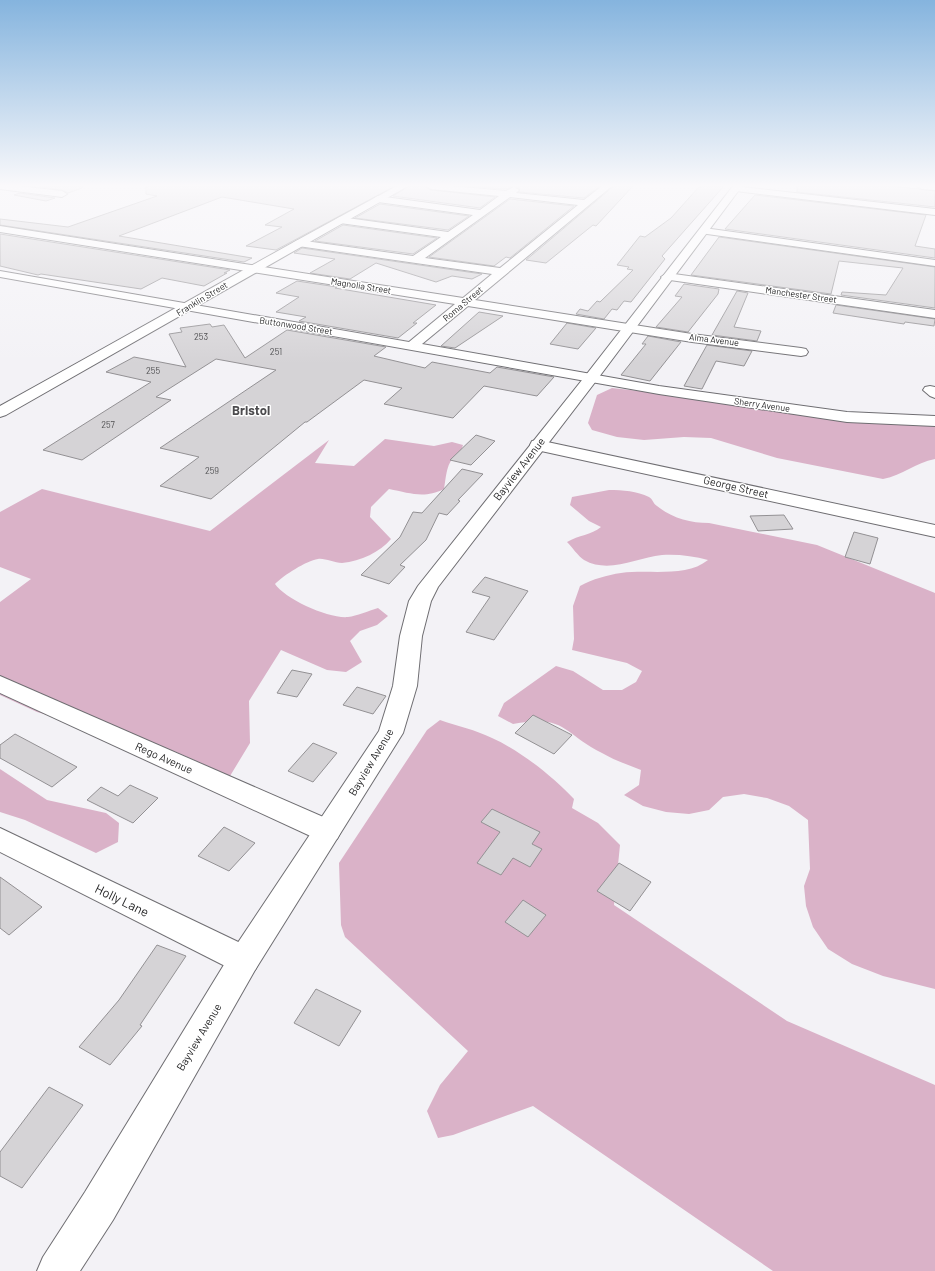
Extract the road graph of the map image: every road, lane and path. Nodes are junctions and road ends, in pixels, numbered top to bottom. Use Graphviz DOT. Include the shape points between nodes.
graph roads {
  1 [pos="100,245"];
  2 [pos="294,245"];
  3 [pos="314,245"];
  4 [pos="436,245"];
  5 [pos="534,245"];
  6 [pos="692,245"];
  7 [pos="811,245"];
  8 [pos="415,260"];
  9 [pos="935,263"];
  10 [pos="251,270"];
  11 [pos="501,272"];
  12 [pos="0,274"];
  13 [pos="667,277"];
  14 [pos="465,302"];
  15 [pos="187,307"];
  16 [pos="935,314"];
  17 [pos="628,328"];
  18 [pos="412,346"];
  19 [pos="801,352"];
  20 [pos="591,378"];
  21 [pos="0,412"];
  22 [pos="935,421"];
  23 [pos="538,445"];
  24 [pos="935,532"];
  25 [pos="0,684"];
  26 [pos="327,831"];
  27 [pos="0,839"];
  28 [pos="244,960"];
  29 [pos="57,1271"];
  1 -- 10 [label="street, Magnolia Street"];
  2 -- 10 [label="street, Franklin Street"];
  3 -- 8 [label="street"];
  4 -- 8 [label="street"];
  5 -- 11 [label="street, Roma Street"];
  6 -- 13 [label="street, Bayview Avenue"];
  7 -- 9 [label="street"];
  8 -- 11 [label="street"];
  10 -- 14 [label="street, Magnolia Street"];
  10 -- 15 [label="street, Franklin Street"];
  11 -- 14 [label="street, Roma Street"];
  12 -- 15 [label="street, Buttonwood Street"];
  13 -- 16 [label="street, Manchester Street"];
  13 -- 17 [label="street, Bayview Avenue"];
  14 -- 17 [label="street, Magnolia Street"];
  14 -- 18 [label="street, Roma Street"];
  15 -- 18 [label="street, Buttonwood Street"];
  15 -- 21 [label="street, Franklin Street"];
  17 -- 19 [label="street, Alma Avenue"];
  17 -- 20 [label="street, Bayview Avenue"];
  18 -- 20 [label="street, Buttonwood Street"];
  20 -- 22 [label="street, Sherry Avenue" via="847,417"];
  20 -- 23 [label="street, Bayview Avenue"];
  23 -- 24 [label="street, George Street"];
  23 -- 26 [label="street, Bayview Avenue" via="428,586 420,601 411,636 405,686 391,733"];
  25 -- 26 [label="street, Rego Avenue"];
  26 -- 28 [label="street, Bayview Avenue"];
  27 -- 28 [label="street, Holly Lane"];
  28 -- 29 [label="street, Bayview Avenue" via="99,1206"];
}
